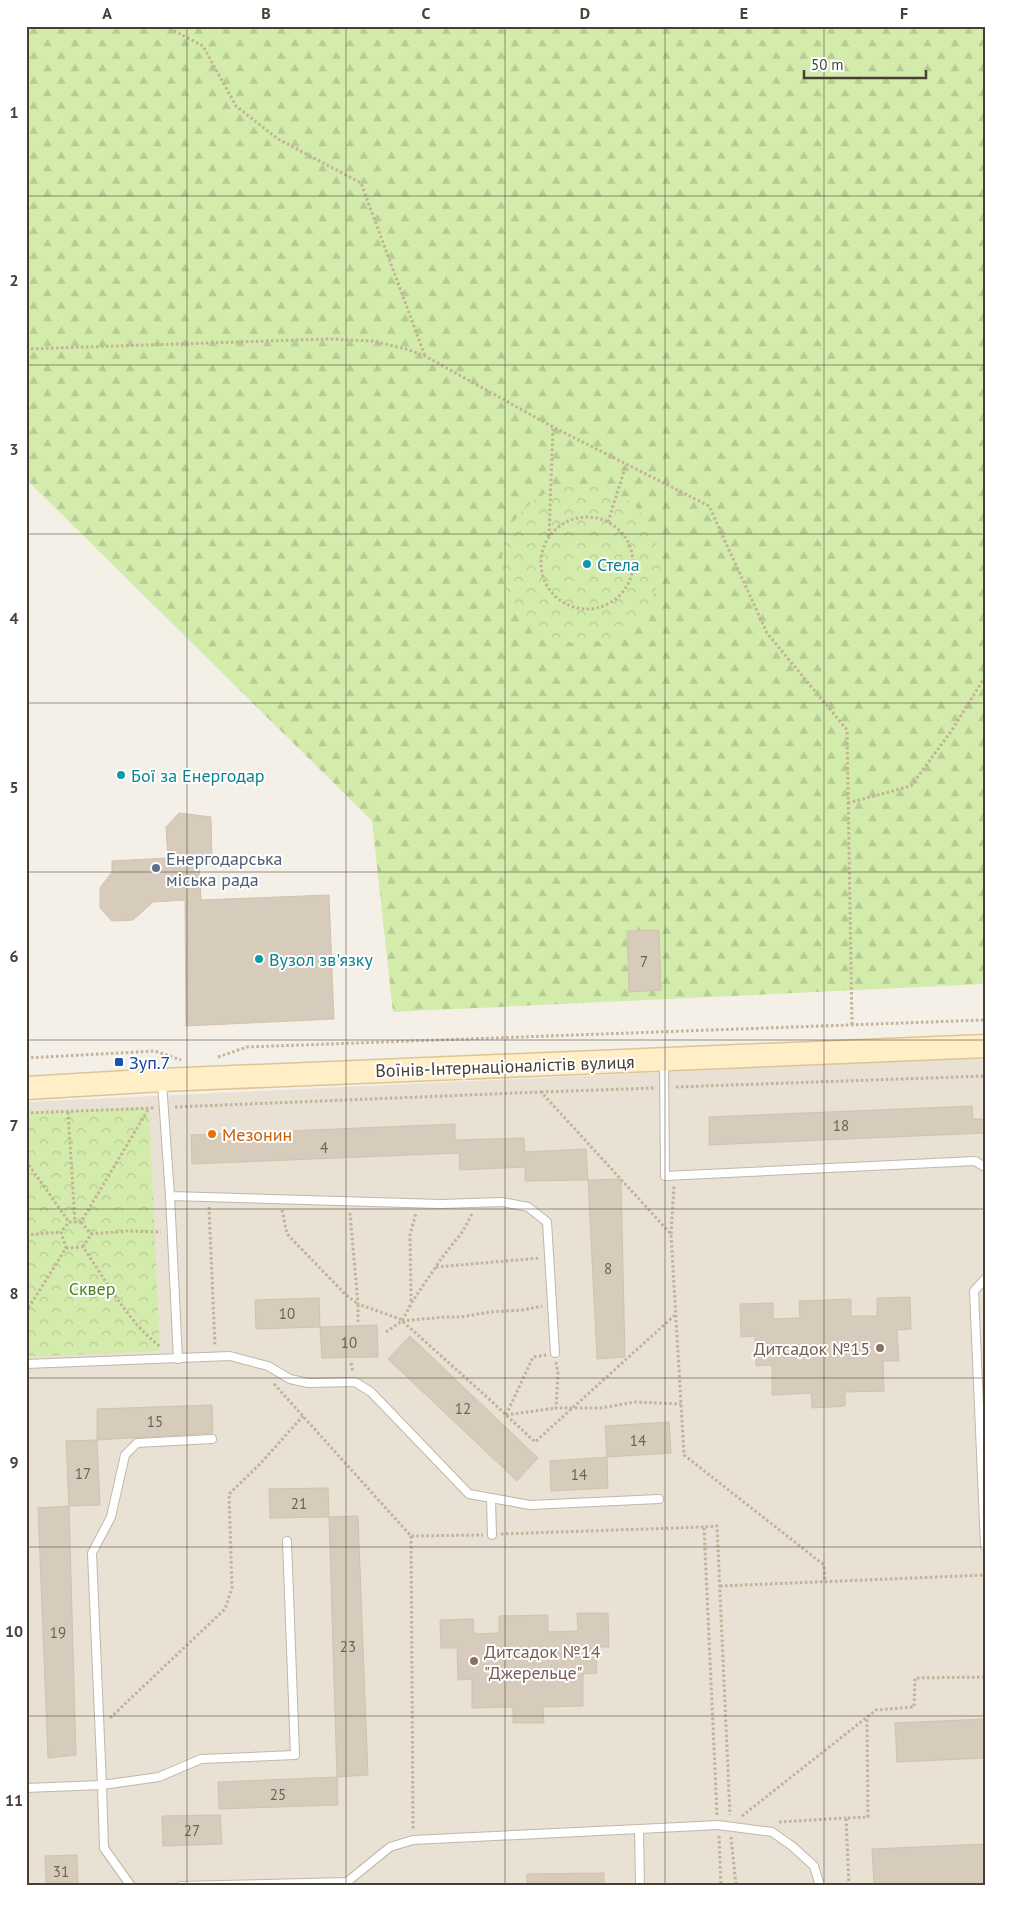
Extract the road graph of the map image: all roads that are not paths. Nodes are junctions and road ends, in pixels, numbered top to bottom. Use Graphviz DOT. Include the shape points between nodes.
graph roads {
  1 [pos="985,1046"];
  2 [pos="664,1060"];
  3 [pos="162,1080"];
  4 [pos="26,1088"];
  5 [pos="985,1167"];
  6 [pos="170,1196"];
  7 [pos="985,1280"];
  8 [pos="555,1353"];
  9 [pos="178,1359"];
  10 [pos="26,1364"];
  11 [pos="212,1439"];
  12 [pos="491,1498"];
  13 [pos="659,1498"];
  14 [pos="492,1535"];
  15 [pos="287,1541"];
  16 [pos="985,1546"];
  17 [pos="102,1785"];
  18 [pos="26,1788"];
  19 [pos="639,1829"];
  20 [pos="306,1884"];
  21 [pos="131,1886"];
  22 [pos="180,1886"];
  23 [pos="640,1886"];
  24 [pos="820,1886"];
  1 -- 2 [label="street, Воїнів-Інтернаціоналістів вулиця"];
  2 -- 3 [label="street, Воїнів-Інтернаціоналістів вулиця"];
  2 -- 5 [label="lane" via="665,1176 975,1160"];
  3 -- 4 [label="street, Воїнів-Інтернаціоналістів вулиця"];
  3 -- 6 [label="lane"];
  6 -- 8 [label="lane" via="419,1204 502,1202 528,1207 547,1222"];
  6 -- 9 [label="lane"];
  7 -- 16 [label="lane" via="974,1291"];
  9 -- 10 [label="lane"];
  9 -- 12 [label="lane" via="230,1356 268,1366 290,1379 308,1383 355,1382 371,1392 469,1494"];
  11 -- 17 [label="lane" via="137,1443 125,1455 111,1517 92,1553"];
  12 -- 13 [label="lane" via="530,1505"];
  12 -- 14 [label="lane"];
  15 -- 17 [label="lane" via="295,1755 201,1759 159,1777"];
  17 -- 18 [label="lane"];
  17 -- 21 [label="lane" via="104,1848"];
  19 -- 20 [label="lane" via="413,1840 390,1847 347,1882"];
  19 -- 23 [label="lane"];
  19 -- 24 [label="lane" via="730,1825 772,1832 814,1866"];
  20 -- 22 [label="lane"];
}
